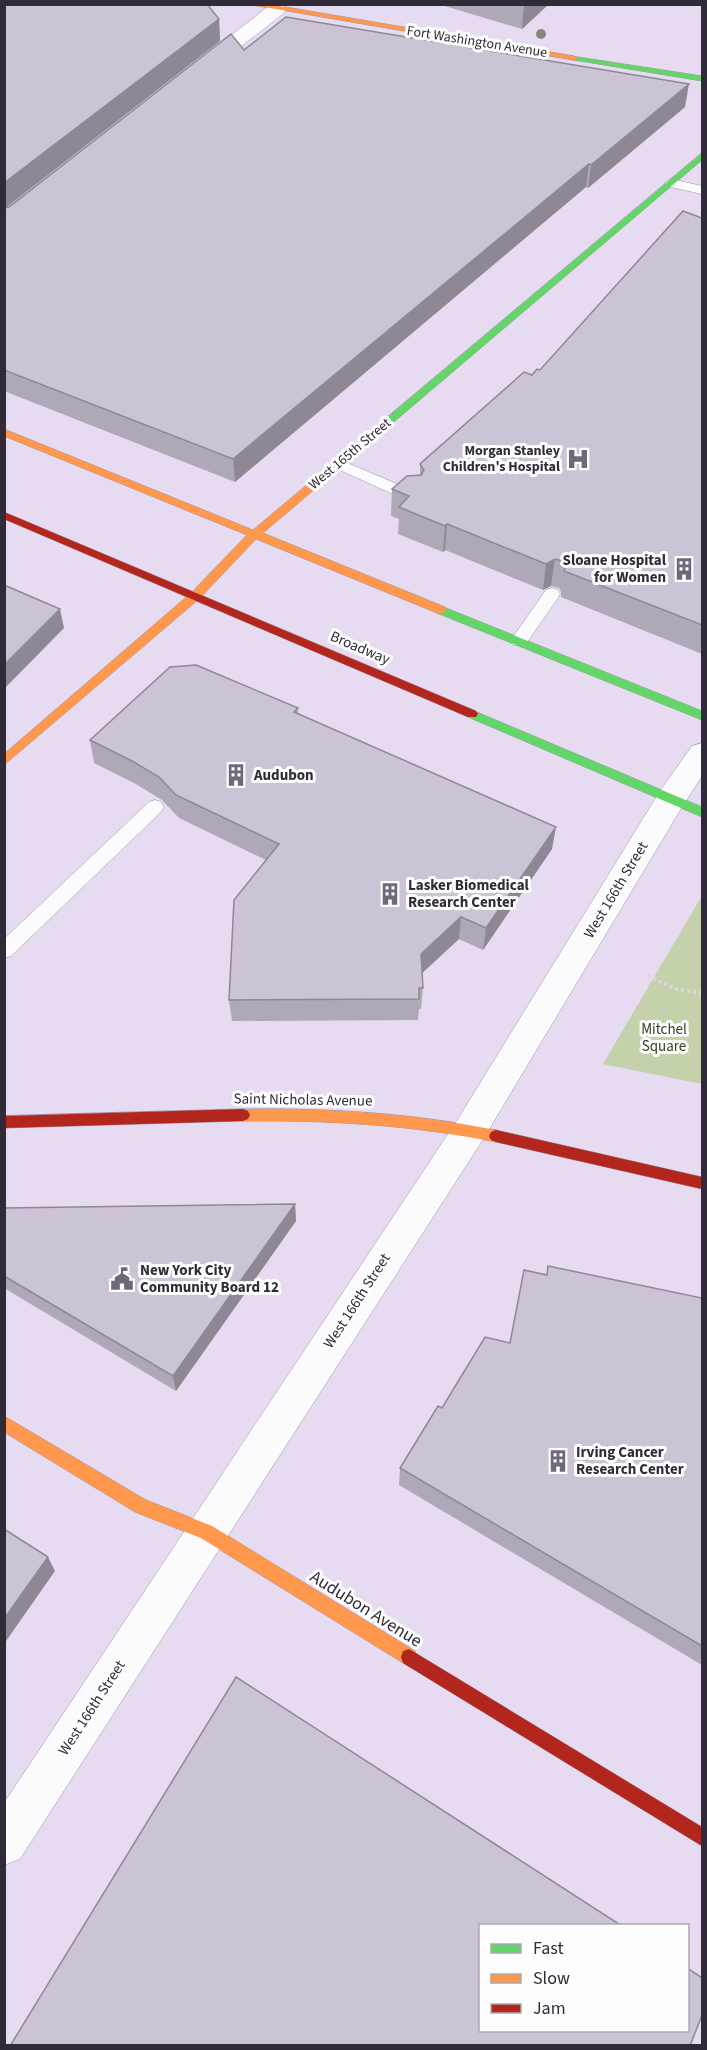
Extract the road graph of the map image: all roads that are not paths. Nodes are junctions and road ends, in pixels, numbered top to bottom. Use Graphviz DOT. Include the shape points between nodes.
graph roads {
  1 [pos="251,4"];
  2 [pos="277,9"];
  3 [pos="702,79"];
  4 [pos="183,82"];
  5 [pos="702,156"];
  6 [pos="671,183"];
  7 [pos="702,190"];
  8 [pos="4,432"];
  9 [pos="338,464"];
  10 [pos="412,497"];
  11 [pos="4,515"];
  12 [pos="255,534"];
  13 [pos="552,594"];
  14 [pos="195,596"];
  15 [pos="519,641"];
  16 [pos="702,716"];
  17 [pos="702,754"];
  18 [pos="4,761"];
  19 [pos="671,799"];
  20 [pos="155,807"];
  21 [pos="702,812"];
  22 [pos="4,951"];
  23 [pos="4,1122"];
  24 [pos="470,1130"];
  25 [pos="702,1183"];
  26 [pos="4,1423"];
  27 [pos="206,1532"];
  28 [pos="702,1837"];
  29 [pos="4,1843"];
  1 -- 2 [label="main road, Fort Washington Avenue"];
  2 -- 3 [label="main road, Fort Washington Avenue"];
  2 -- 4 [label="street"];
  5 -- 6 [label="main road, West 165th Street"];
  6 -- 7 [label="lane"];
  6 -- 9 [label="main road, West 165th Street"];
  8 -- 12 [label="main road"];
  9 -- 10 [label="lane"];
  9 -- 12 [label="main road, West 165th Street"];
  11 -- 14 [label="main road, Broadway"];
  12 -- 14 [label="main road, West 165th Street"];
  12 -- 15 [label="main road"];
  13 -- 15 [label="lane"];
  14 -- 18 [label="main road, West 165th Street"];
  14 -- 19 [label="main road, Broadway"];
  15 -- 16 [label="main road"];
  17 -- 19 [label="street, West 166th Street"];
  19 -- 21 [label="main road, Broadway"];
  19 -- 24 [label="street, West 166th Street"];
  20 -- 22 [label="lane"];
  23 -- 24 [label="main road, Saint Nicholas Avenue" via="339,1114"];
  24 -- 25 [label="main road, Saint Nicholas Avenue"];
  24 -- 27 [label="street, West 166th Street"];
  26 -- 27 [label="main road, Audubon Avenue" via="141,1506"];
  27 -- 28 [label="main road, Audubon Avenue"];
  27 -- 29 [label="street, West 166th Street"];
}
